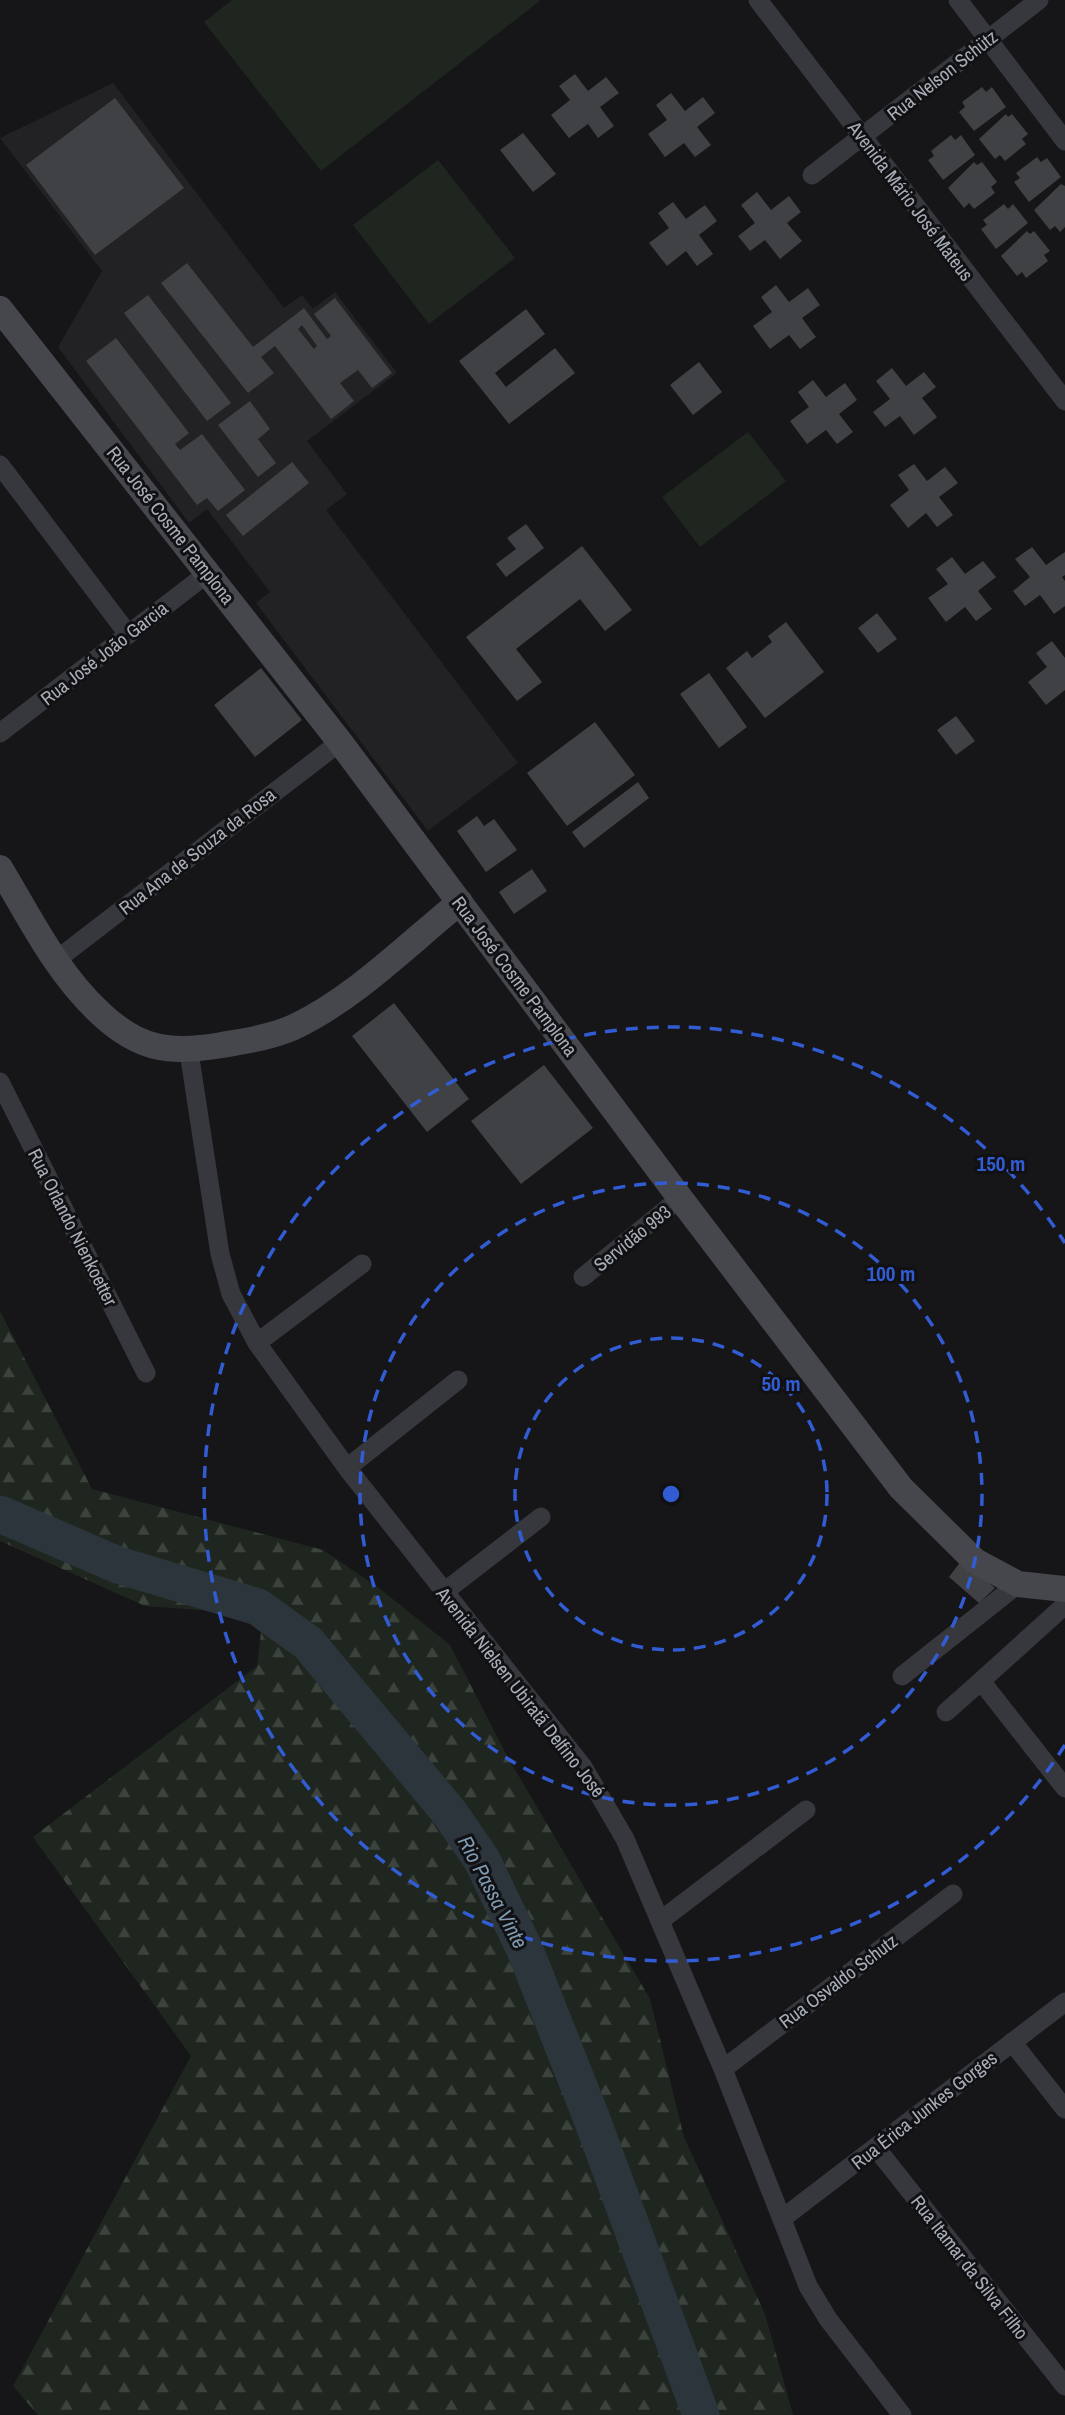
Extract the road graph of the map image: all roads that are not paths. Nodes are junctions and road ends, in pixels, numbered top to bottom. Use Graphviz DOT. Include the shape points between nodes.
graph roads {
  1 [pos="758,0"];
  2 [pos="958,0"];
  3 [pos="1039,0"];
  4 [pos="988,39"];
  5 [pos="862,136"];
  6 [pos="1065,141"];
  7 [pos="811,175"];
  8 [pos="0,309"];
  9 [pos="1065,401"];
  10 [pos="0,465"];
  11 [pos="208,573"];
  12 [pos="128,634"];
  13 [pos="0,733"];
  14 [pos="340,742"];
  15 [pos="0,868"];
  16 [pos="460,902"];
  17 [pos="55,961"];
  18 [pos="188,1052"];
  19 [pos="0,1082"];
  20 [pos="680,1198"];
  21 [pos="362,1264"];
  22 [pos="583,1277"];
  23 [pos="257,1343"];
  24 [pos="146,1373"];
  25 [pos="458,1380"];
  26 [pos="347,1468"];
  27 [pos="541,1517"];
  28 [pos="1018,1584"];
  29 [pos="1065,1589"];
  30 [pos="444,1592"];
  31 [pos="1065,1605"];
  32 [pos="902,1676"];
  33 [pos="981,1681"];
  34 [pos="946,1712"];
  35 [pos="1065,1788"];
  36 [pos="806,1810"];
  37 [pos="953,1894"];
  38 [pos="660,1921"];
  39 [pos="1065,2002"];
  40 [pos="1012,2042"];
  41 [pos="723,2069"];
  42 [pos="1065,2109"];
  43 [pos="876,2148"];
  44 [pos="783,2218"];
  45 [pos="1065,2386"];
  46 [pos="902,2415"];
  1 -- 5 [label="street, Avenida Mário José Mateus"];
  2 -- 4 [label="street"];
  3 -- 4 [label="street, Rua Nelson Schütz"];
  4 -- 5 [label="street, Rua Nelson Schütz"];
  4 -- 6 [label="street"];
  5 -- 7 [label="street, Rua Nelson Schütz"];
  5 -- 9 [label="street, Avenida Mário José Mateus"];
  8 -- 11 [label="main road, Rua José Cosme Pamplona"];
  10 -- 12 [label="street"];
  11 -- 12 [label="street, Rua José João Garcia"];
  11 -- 14 [label="main road, Rua José Cosme Pamplona"];
  12 -- 13 [label="street, Rua José João Garcia"];
  14 -- 16 [label="main road, Rua José Cosme Pamplona"];
  14 -- 17 [label="street, Rua Ana de Souza da Rosa"];
  15 -- 17 [label="main road"];
  16 -- 18 [label="main road" via="376,971 304,1021 274,1034"];
  16 -- 20 [label="main road, Rua José Cosme Pamplona"];
  17 -- 18 [label="main road" via="121,1030 153,1046"];
  18 -- 23 [label="street, Avenida Nielsen Ubiratã Delfino José" via="220,1254 231,1294"];
  19 -- 24 [label="street, Rua Orlando Nienkoetter"];
  20 -- 22 [label="street, Servidão 993"];
  20 -- 28 [label="main road, Rua José Cosme Pamplona" via="901,1488 975,1561"];
  21 -- 23 [label="street"];
  23 -- 26 [label="street, Avenida Nielsen Ubiratã Delfino José"];
  25 -- 26 [label="street"];
  26 -- 30 [label="street, Avenida Nielsen Ubiratã Delfino José"];
  27 -- 30 [label="street"];
  28 -- 29 [label="main road, Rua José Cosme Pamplona"];
  28 -- 32 [label="street"];
  30 -- 38 [label="street, Avenida Nielsen Ubiratã Delfino José" via="583,1766 625,1839"];
  31 -- 33 [label="street"];
  33 -- 34 [label="street"];
  33 -- 35 [label="street"];
  36 -- 38 [label="street"];
  37 -- 41 [label="street, Rua Osvaldo Schutz"];
  38 -- 41 [label="street, Avenida Nielsen Ubiratã Delfino José"];
  39 -- 40 [label="street, Rua Érica Junkes Gorges"];
  40 -- 42 [label="street"];
  40 -- 43 [label="street, Rua Érica Junkes Gorges"];
  41 -- 44 [label="street, Avenida Nielsen Ubiratã Delfino José"];
  43 -- 44 [label="street, Rua Érica Junkes Gorges"];
  43 -- 45 [label="street, Rua Itamar da Silva Filho"];
  44 -- 46 [label="street, Avenida Nielsen Ubiratã Delfino José" via="808,2286"];
}
